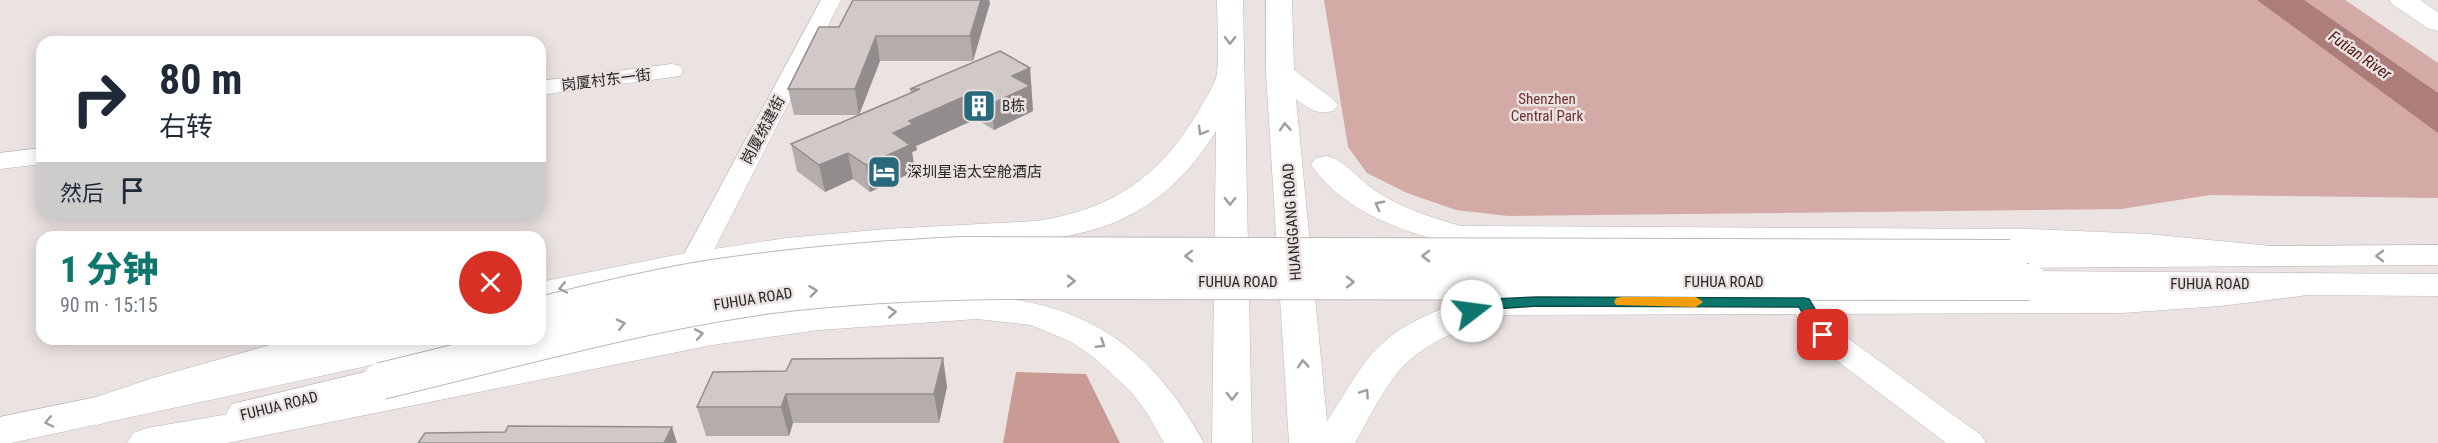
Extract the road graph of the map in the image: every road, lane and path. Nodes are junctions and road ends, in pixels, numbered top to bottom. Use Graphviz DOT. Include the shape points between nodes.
graph roads {
  1 [pos="831,0"];
  2 [pos="1230,0"];
  3 [pos="2403,0"];
  4 [pos="2432,0"];
  5 [pos="1277,4"];
  6 [pos="2438,4"];
  7 [pos="2438,23"];
  8 [pos="672,71"];
  9 [pos="1280,73"];
  10 [pos="1229,80"];
  11 [pos="546,87"];
  12 [pos="1323,105"];
  13 [pos="36,157"];
  14 [pos="0,161"];
  15 [pos="1327,165"];
  16 [pos="988,234"];
  17 [pos="1526,236"];
  18 [pos="2438,255"];
  19 [pos="2271,256"];
  20 [pos="695,260"];
  21 [pos="2019,270"];
  22 [pos="2301,285"];
  23 [pos="2438,285"];
  24 [pos="546,291"];
  25 [pos="1537,302"];
  26 [pos="1804,302"];
  27 [pos="975,309"];
  28 [pos="546,314"];
  29 [pos="546,336"];
  30 [pos="314,345"];
  31 [pos="424,345"];
  32 [pos="499,345"];
  33 [pos="378,367"];
  34 [pos="98,411"];
  35 [pos="0,431"];
  36 [pos="128,443"];
  37 [pos="147,443"];
  38 [pos="1184,443"];
  39 [pos="1232,443"];
  40 [pos="1309,443"];
  41 [pos="1334,443"];
  42 [pos="1969,443"];
  1 -- 20 [label="street, 岗厦统建街"];
  2 -- 10 [label="main road, one-way"];
  3 -- 7 [label="main road"];
  4 -- 6 [label="main road"];
  5 -- 9 [label="main road, HUANGGANG ROAD"];
  8 -- 11 [label="street, 岗厦村东一街"];
  9 -- 12 [label="main road"];
  40 -- 9 [label="main road, HUANGGANG ROAD, one-way"];
  10 -- 16 [label="main road, one-way" via="1191,150 1177,167 1143,194 1094,218 1062,226"];
  10 -- 39 [label="main road, one-way"];
  13 -- 14 [label="street"];
  17 -- 15 [label="main road, one-way" via="1460,236 1431,229 1355,192 1337,179"];
  16 -- 20 [label="main road" via="822,244"];
  16 -- 27 [label="main road" via="1025,244 1037,258 1039,269 1025,291 994,306"];
  17 -- 19 [label="main road" via="2030,239 2148,244"];
  17 -- 25 [label="main road" via="1500,245 1492,264 1496,276 1506,286"];
  18 -- 19 [label="main road, FUHUA ROAD, one-way"];
  19 -- 21 [label="main road, FUHUA ROAD"];
  20 -- 24 [label="main road, one-way"];
  21 -- 22 [label="main road, FUHUA ROAD"];
  21 -- 28 [label="main road, FUHUA ROAD, one-way, bridge" via="962,255 776,269"];
  29 -- 21 [label="main road, FUHUA ROAD, one-way, bridge" via="771,295 871,286 1004,281"];
  22 -- 23 [label="main road, FUHUA ROAD"];
  22 -- 26 [label="main road" via="2122,302"];
  25 -- 26 [label="main road"];
  41 -- 25 [label="main road, one-way" via="1384,364 1410,340 1492,304"];
  26 -- 42 [label="street" via="1823,335"];
  37 -- 27 [label="main road, one-way" via="316,413 723,330 835,316"];
  27 -- 38 [label="main road, one-way" via="1039,315 1076,328 1109,350 1147,384"];
  30 -- 34 [label="main road"];
  31 -- 33 [label="main road, FUHUA ROAD"];
  33 -- 32 [label="main road, FUHUA ROAD, one-way, bridge"];
  33 -- 34 [label="main road, FUHUA ROAD"];
  33 -- 36 [label="main road, FUHUA ROAD"];
  34 -- 35 [label="main road, FUHUA ROAD, one-way"];
}
